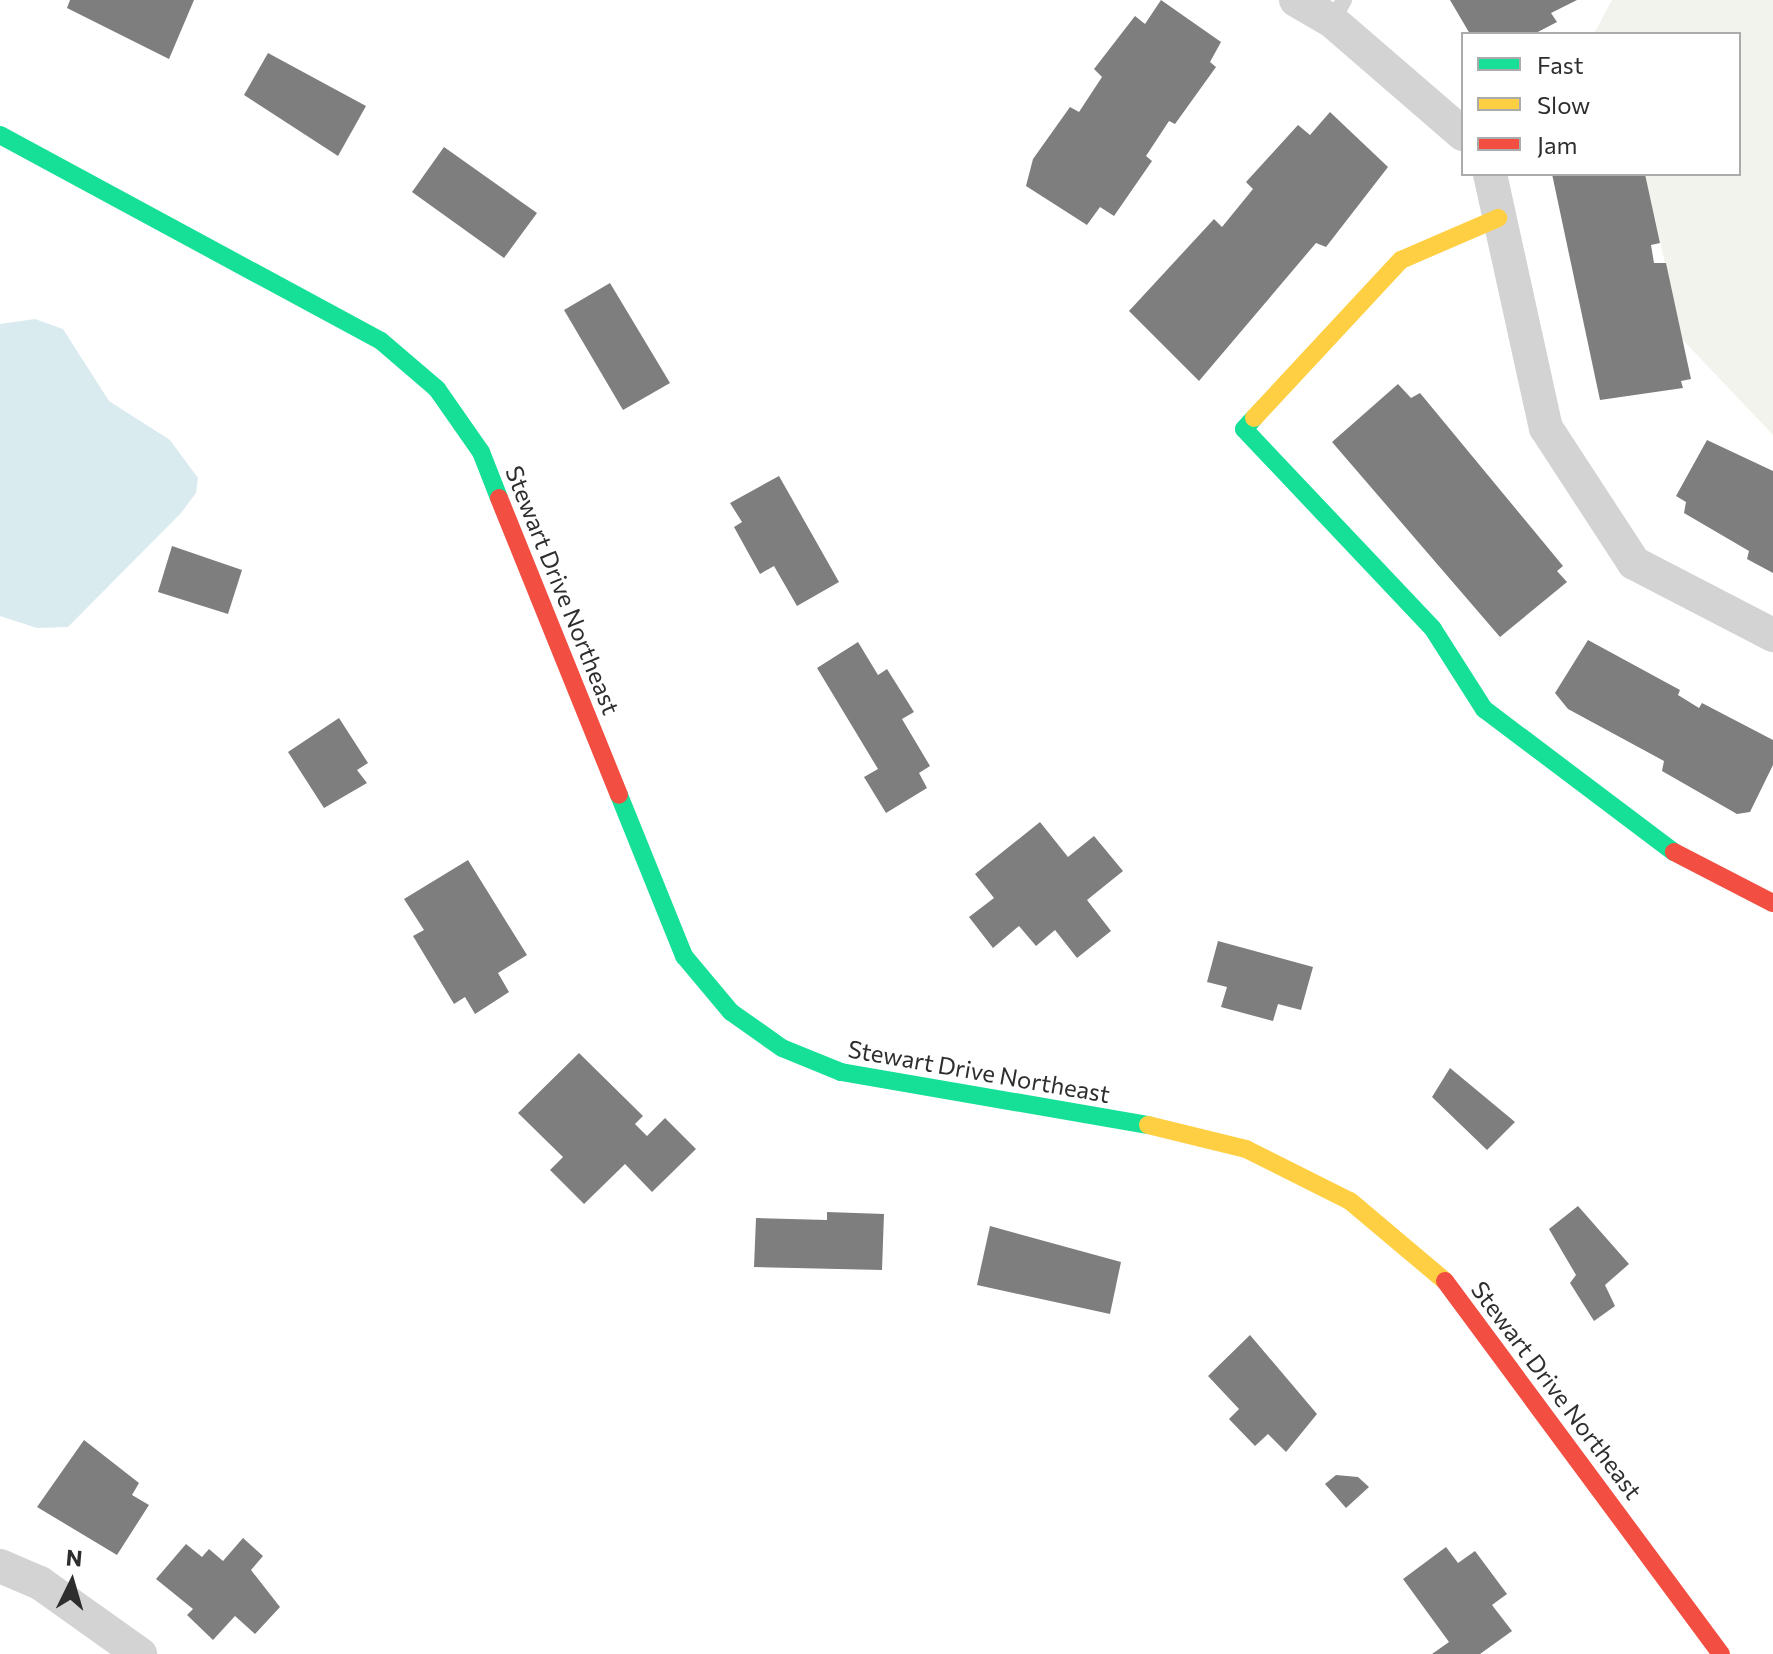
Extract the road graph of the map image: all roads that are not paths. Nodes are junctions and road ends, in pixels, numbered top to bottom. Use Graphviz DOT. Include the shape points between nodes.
graph roads {
  1 [pos="1296,0"];
  2 [pos="1338,10"];
  3 [pos="1461,132"];
  4 [pos="0,135"];
  5 [pos="1490,176"];
  6 [pos="1498,218"];
  7 [pos="1773,635"];
  8 [pos="1773,903"];
  9 [pos="0,1566"];
  10 [pos="140,1654"];
  11 [pos="1721,1654"];
  1 -- 2 [label="street"];
  2 -- 3 [label="street"];
  4 -- 11 [label="street, Stewart Drive Northeast" via="381,341 437,389 481,452 684,956 731,1012 782,1048 841,1072 1186,1132 1246,1149 1350,1201 1433,1267 1474,1314"];
  5 -- 6 [label="street"];
  6 -- 7 [label="street" via="1546,428 1634,563"];
  6 -- 8 [label="street" via="1401,260 1244,429 1433,629 1484,709 1584,790 1694,866"];
  9 -- 10 [label="street" via="40,1583"];
}
